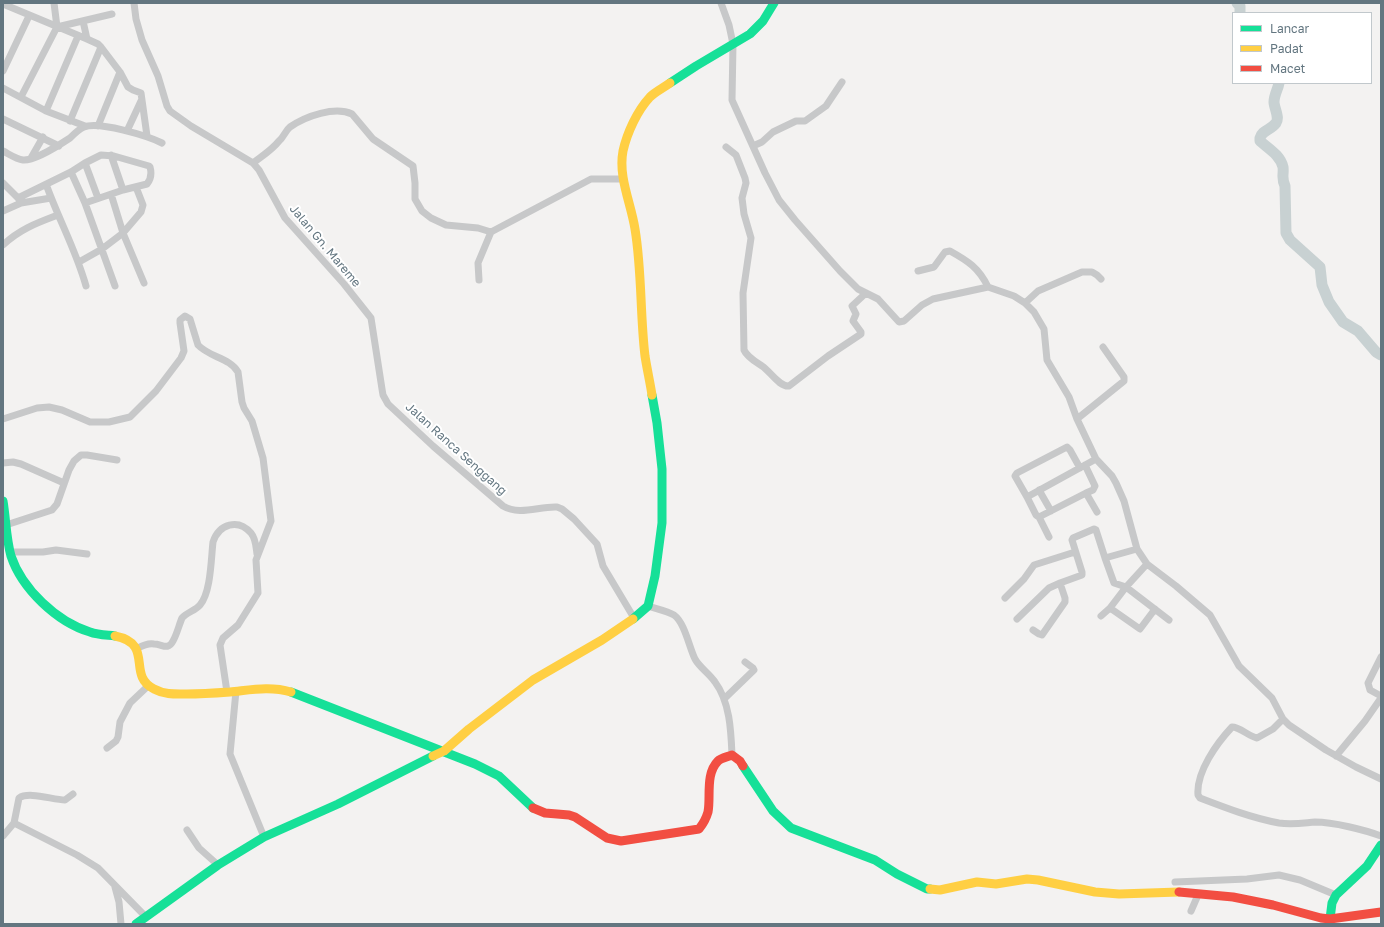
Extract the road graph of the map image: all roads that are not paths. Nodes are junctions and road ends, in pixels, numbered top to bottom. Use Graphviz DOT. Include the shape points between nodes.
graph roads {
  1 [pos="54,3"];
  2 [pos="134,3"];
  3 [pos="721,3"];
  4 [pos="774,3"];
  5 [pos="3,5"];
  6 [pos="112,14"];
  7 [pos="29,16"];
  8 [pos="83,22"];
  9 [pos="57,27"];
  10 [pos="78,36"];
  11 [pos="87,39"];
  12 [pos="733,44"];
  13 [pos="101,47"];
  14 [pos="3,71"];
  15 [pos="120,72"];
  16 [pos="842,82"];
  17 [pos="3,88"];
  18 [pos="21,97"];
  19 [pos="141,100"];
  20 [pos="46,110"];
  21 [pos="3,119"];
  22 [pos="70,121"];
  23 [pos="85,126"];
  24 [pos="98,126"];
  25 [pos="127,131"];
  26 [pos="147,136"];
  27 [pos="43,137"];
  28 [pos="162,143"];
  29 [pos="59,146"];
  30 [pos="753,146"];
  31 [pos="726,147"];
  32 [pos="3,151"];
  33 [pos="111,155"];
  34 [pos="31,158"];
  35 [pos="85,163"];
  36 [pos="253,163"];
  37 [pos="71,172"];
  38 [pos="623,179"];
  39 [pos="3,183"];
  40 [pos="46,184"];
  41 [pos="136,187"];
  42 [pos="123,190"];
  43 [pos="111,194"];
  44 [pos="51,198"];
  45 [pos="98,198"];
  46 [pos="20,201"];
  47 [pos="85,203"];
  48 [pos="3,211"];
  49 [pos="58,215"];
  50 [pos="123,232"];
  51 [pos="491,232"];
  52 [pos="3,245"];
  53 [pos="102,249"];
  54 [pos="79,262"];
  55 [pos="918,271"];
  56 [pos="1101,279"];
  57 [pos="479,280"];
  58 [pos="144,283"];
  59 [pos="86,286"];
  60 [pos="115,286"];
  61 [pos="988,287"];
  62 [pos="866,293"];
  63 [pos="1025,303"];
  64 [pos="1103,348"];
  65 [pos="382,388"];
  66 [pos="3,419"];
  67 [pos="1077,419"];
  68 [pos="1096,459"];
  69 [pos="117,460"];
  70 [pos="3,463"];
  71 [pos="1083,467"];
  72 [pos="64,483"];
  73 [pos="1039,490"];
  74 [pos="1086,493"];
  75 [pos="1027,497"];
  76 [pos="3,501"];
  77 [pos="1051,511"];
  78 [pos="1097,512"];
  79 [pos="1038,517"];
  80 [pos="6,525"];
  81 [pos="1049,537"];
  82 [pos="1137,549"];
  83 [pos="12,552"];
  84 [pos="1075,552"];
  85 [pos="87,554"];
  86 [pos="258,555"];
  87 [pos="1105,558"];
  88 [pos="1147,564"];
  89 [pos="1060,584"];
  90 [pos="1126,587"];
  91 [pos="1005,598"];
  92 [pos="648,606"];
  93 [pos="1110,608"];
  94 [pos="1155,609"];
  95 [pos="1101,616"];
  96 [pos="634,618"];
  97 [pos="1017,619"];
  98 [pos="1169,620"];
  99 [pos="1033,630"];
  100 [pos="136,649"];
  101 [pos="1381,657"];
  102 [pos="745,662"];
  103 [pos="148,686"];
  104 [pos="236,691"];
  105 [pos="227,692"];
  106 [pos="1381,697"];
  107 [pos="724,699"];
  108 [pos="1283,719"];
  109 [pos="107,748"];
  110 [pos="444,751"];
  111 [pos="732,755"];
  112 [pos="1336,756"];
  113 [pos="1381,779"];
  114 [pos="73,794"];
  115 [pos="14,823"];
  116 [pos="187,830"];
  117 [pos="3,836"];
  118 [pos="1381,836"];
  119 [pos="264,837"];
  120 [pos="1381,846"];
  121 [pos="218,865"];
  122 [pos="1175,882"];
  123 [pos="114,884"];
  124 [pos="1198,895"];
  125 [pos="1336,895"];
  126 [pos="1191,911"];
  127 [pos="1381,912"];
  128 [pos="1324,920"];
  129 [pos="142,921"];
  130 [pos="121,924"];
  1 -- 9 [label="street"];
  2 -- 36 [label="street, Jalan Gn. Mareme" via="142,40 170,111"];
  3 -- 12 [label="street"];
  4 -- 12 [label="street" via="756,29"];
  5 -- 7 [label="street"];
  6 -- 8 [label="street"];
  7 -- 9 [label="street"];
  7 -- 14 [label="street"];
  8 -- 9 [label="street"];
  8 -- 11 [label="street"];
  9 -- 10 [label="street"];
  9 -- 18 [label="street"];
  10 -- 11 [label="street"];
  10 -- 20 [label="street"];
  11 -- 13 [label="street"];
  12 -- 30 [label="street" via="732,100"];
  12 -- 38 [label="street" via="651,96 645,103 637,115 623,152"];
  13 -- 15 [label="street"];
  13 -- 22 [label="street"];
  15 -- 19 [label="street" via="130,89 141,93"];
  15 -- 24 [label="street"];
  16 -- 30 [label="street" via="826,106 805,121 796,121 771,133"];
  17 -- 18 [label="street"];
  18 -- 20 [label="street"];
  19 -- 25 [label="street"];
  19 -- 26 [label="street"];
  20 -- 22 [label="street"];
  21 -- 27 [label="street"];
  22 -- 23 [label="street"];
  23 -- 24 [label="street"];
  23 -- 29 [label="street"];
  24 -- 25 [label="street"];
  25 -- 26 [label="street"];
  26 -- 28 [label="street"];
  27 -- 29 [label="street"];
  27 -- 34 [label="street"];
  29 -- 34 [label="street"];
  30 -- 62 [label="street" via="779,200 840,271 858,289"];
  31 -- 62 [label="street" via="736,155 744,174 746,184 742,198 751,238 743,293 745,353 786,387 789,386 861,334 853,321 856,314 852,306"];
  32 -- 34 [label="street" via="23,160"];
  33 -- 35 [label="street" via="101,154"];
  33 -- 41 [label="street" via="150,167 152,175 147,184"];
  33 -- 42 [label="street"];
  35 -- 37 [label="street"];
  35 -- 45 [label="street"];
  36 -- 51 [label="street" via="278,143 289,127 309,116 337,110 348,112 373,139 412,166 415,199 422,211 446,225"];
  36 -- 65 [label="street, Jalan Gn. Mareme" via="285,218 371,318"];
  37 -- 40 [label="street"];
  37 -- 47 [label="street"];
  38 -- 51 [label="street" via="592,179"];
  38 -- 92 [label="street" via="635,228 645,355 662,469 662,523"];
  39 -- 46 [label="street"];
  40 -- 44 [label="street"];
  40 -- 46 [label="street"];
  41 -- 42 [label="street"];
  41 -- 50 [label="street" via="143,207"];
  42 -- 43 [label="street"];
  43 -- 45 [label="street"];
  43 -- 50 [label="street"];
  44 -- 46 [label="street"];
  44 -- 49 [label="street"];
  45 -- 47 [label="street"];
  46 -- 48 [label="street"];
  47 -- 53 [label="street"];
  49 -- 52 [label="street" via="26,228"];
  49 -- 54 [label="street"];
  50 -- 53 [label="street"];
  50 -- 58 [label="street"];
  51 -- 57 [label="street" via="478,263"];
  53 -- 54 [label="street"];
  53 -- 60 [label="street"];
  54 -- 59 [label="street"];
  55 -- 61 [label="street" via="934,268 945,252 950,251 974,266"];
  56 -- 63 [label="street" via="1092,272 1082,272 1038,291"];
  61 -- 62 [label="street" via="932,299 902,322 897,320 878,299"];
  61 -- 63 [label="street" via="1014,296"];
  63 -- 67 [label="street" via="1043,326 1047,360 1069,397"];
  64 -- 67 [label="street" via="1124,377 1124,381"];
  65 -- 96 [label="street, Jalan Ranca Senggang" via="388,404 503,506 518,511 556,507 574,520 597,544 604,566"];
  66 -- 86 [label="street" via="37,408 49,407 90,422 109,422 130,416 156,392 181,358 184,344 180,323 182,317 188,317 198,345 205,352 236,368 238,372 242,402 252,421 263,458 271,521"];
  67 -- 68 [label="street"];
  68 -- 71 [label="street"];
  68 -- 82 [label="street" via="1116,483 1124,501"];
  69 -- 72 [label="street" via="81,455 74,461"];
  70 -- 72 [label="street" via="21,464"];
  71 -- 73 [label="street"];
  71 -- 74 [label="street" via="1095,486"];
  71 -- 75 [label="street" via="1067,447 1017,473 1016,478"];
  72 -- 80 [label="street" via="57,504 52,510"];
  73 -- 75 [label="street"];
  73 -- 77 [label="street"];
  74 -- 77 [label="street"];
  74 -- 78 [label="street"];
  75 -- 79 [label="street"];
  76 -- 80 [label="street"];
  77 -- 79 [label="street"];
  79 -- 81 [label="street"];
  80 -- 83 [label="street"];
  82 -- 87 [label="street"];
  82 -- 88 [label="street"];
  83 -- 85 [label="street" via="56,550"];
  83 -- 100 [label="street" via="13,561 28,587 56,613 92,633 125,639"];
  84 -- 87 [label="street" via="1073,538 1095,530 1098,531"];
  84 -- 89 [label="street" via="1082,575"];
  84 -- 91 [label="street" via="1034,565"];
  86 -- 100 [label="street" via="250,532 231,524 220,529 213,542 207,587 201,603 182,618 170,646 156,643"];
  86 -- 105 [label="street" via="258,593 238,625 223,638 220,645"];
  87 -- 90 [label="street" via="1114,583"];
  88 -- 90 [label="street"];
  88 -- 108 [label="street" via="1210,615 1239,666 1272,698"];
  89 -- 97 [label="street" via="1049,588"];
  89 -- 99 [label="street" via="1066,598 1065,602 1042,634"];
  90 -- 93 [label="street"];
  90 -- 94 [label="street"];
  92 -- 96 [label="street"];
  92 -- 107 [label="street" via="669,613 679,620 695,660 717,683"];
  93 -- 94 [label="street" via="1140,629"];
  93 -- 95 [label="street"];
  94 -- 98 [label="street"];
  96 -- 110 [label="street" via="602,640 533,680"];
  100 -- 103 [label="street" via="140,673"];
  101 -- 106 [label="street" via="1368,683 1370,690"];
  102 -- 107 [label="street" via="754,670"];
  103 -- 105 [label="street" via="168,694"];
  103 -- 109 [label="street" via="130,703 120,722 116,741"];
  104 -- 105 [label="street"];
  104 -- 110 [label="street" via="282,689"];
  104 -- 119 [label="street" via="230,754"];
  106 -- 112 [label="street"];
  107 -- 111 [label="street" via="731,729"];
  108 -- 112 [label="street"];
  108 -- 118 [label="street" via="1273,730 1257,738 1249,736 1237,727 1232,727 1220,739 1210,755 1197,791 1200,798 1253,817 1280,823 1316,822 1368,831"];
  110 -- 111 [label="street" via="498,776 539,811 575,817 607,838 621,841 699,829 709,808 715,764 718,760"];
  110 -- 119 [label="street" via="338,804"];
  111 -- 124 [label="street" via="740,762 774,811 791,828 875,860 927,889 940,890 977,882 996,884 1027,879 1095,892 1175,892"];
  112 -- 113 [label="street"];
  114 -- 115 [label="street" via="65,800 22,796 19,798"];
  115 -- 117 [label="street"];
  115 -- 123 [label="street" via="89,862"];
  116 -- 121 [label="street" via="199,848"];
  119 -- 121 [label="street"];
  120 -- 125 [label="street" via="1367,866"];
  121 -- 129 [label="street"];
  122 -- 125 [label="street" via="1279,875 1300,880"];
  123 -- 129 [label="street"];
  123 -- 130 [label="street"];
  124 -- 126 [label="street"];
  124 -- 128 [label="street" via="1233,897 1273,905"];
  125 -- 128 [label="street"];
  127 -- 128 [label="street"];
}
